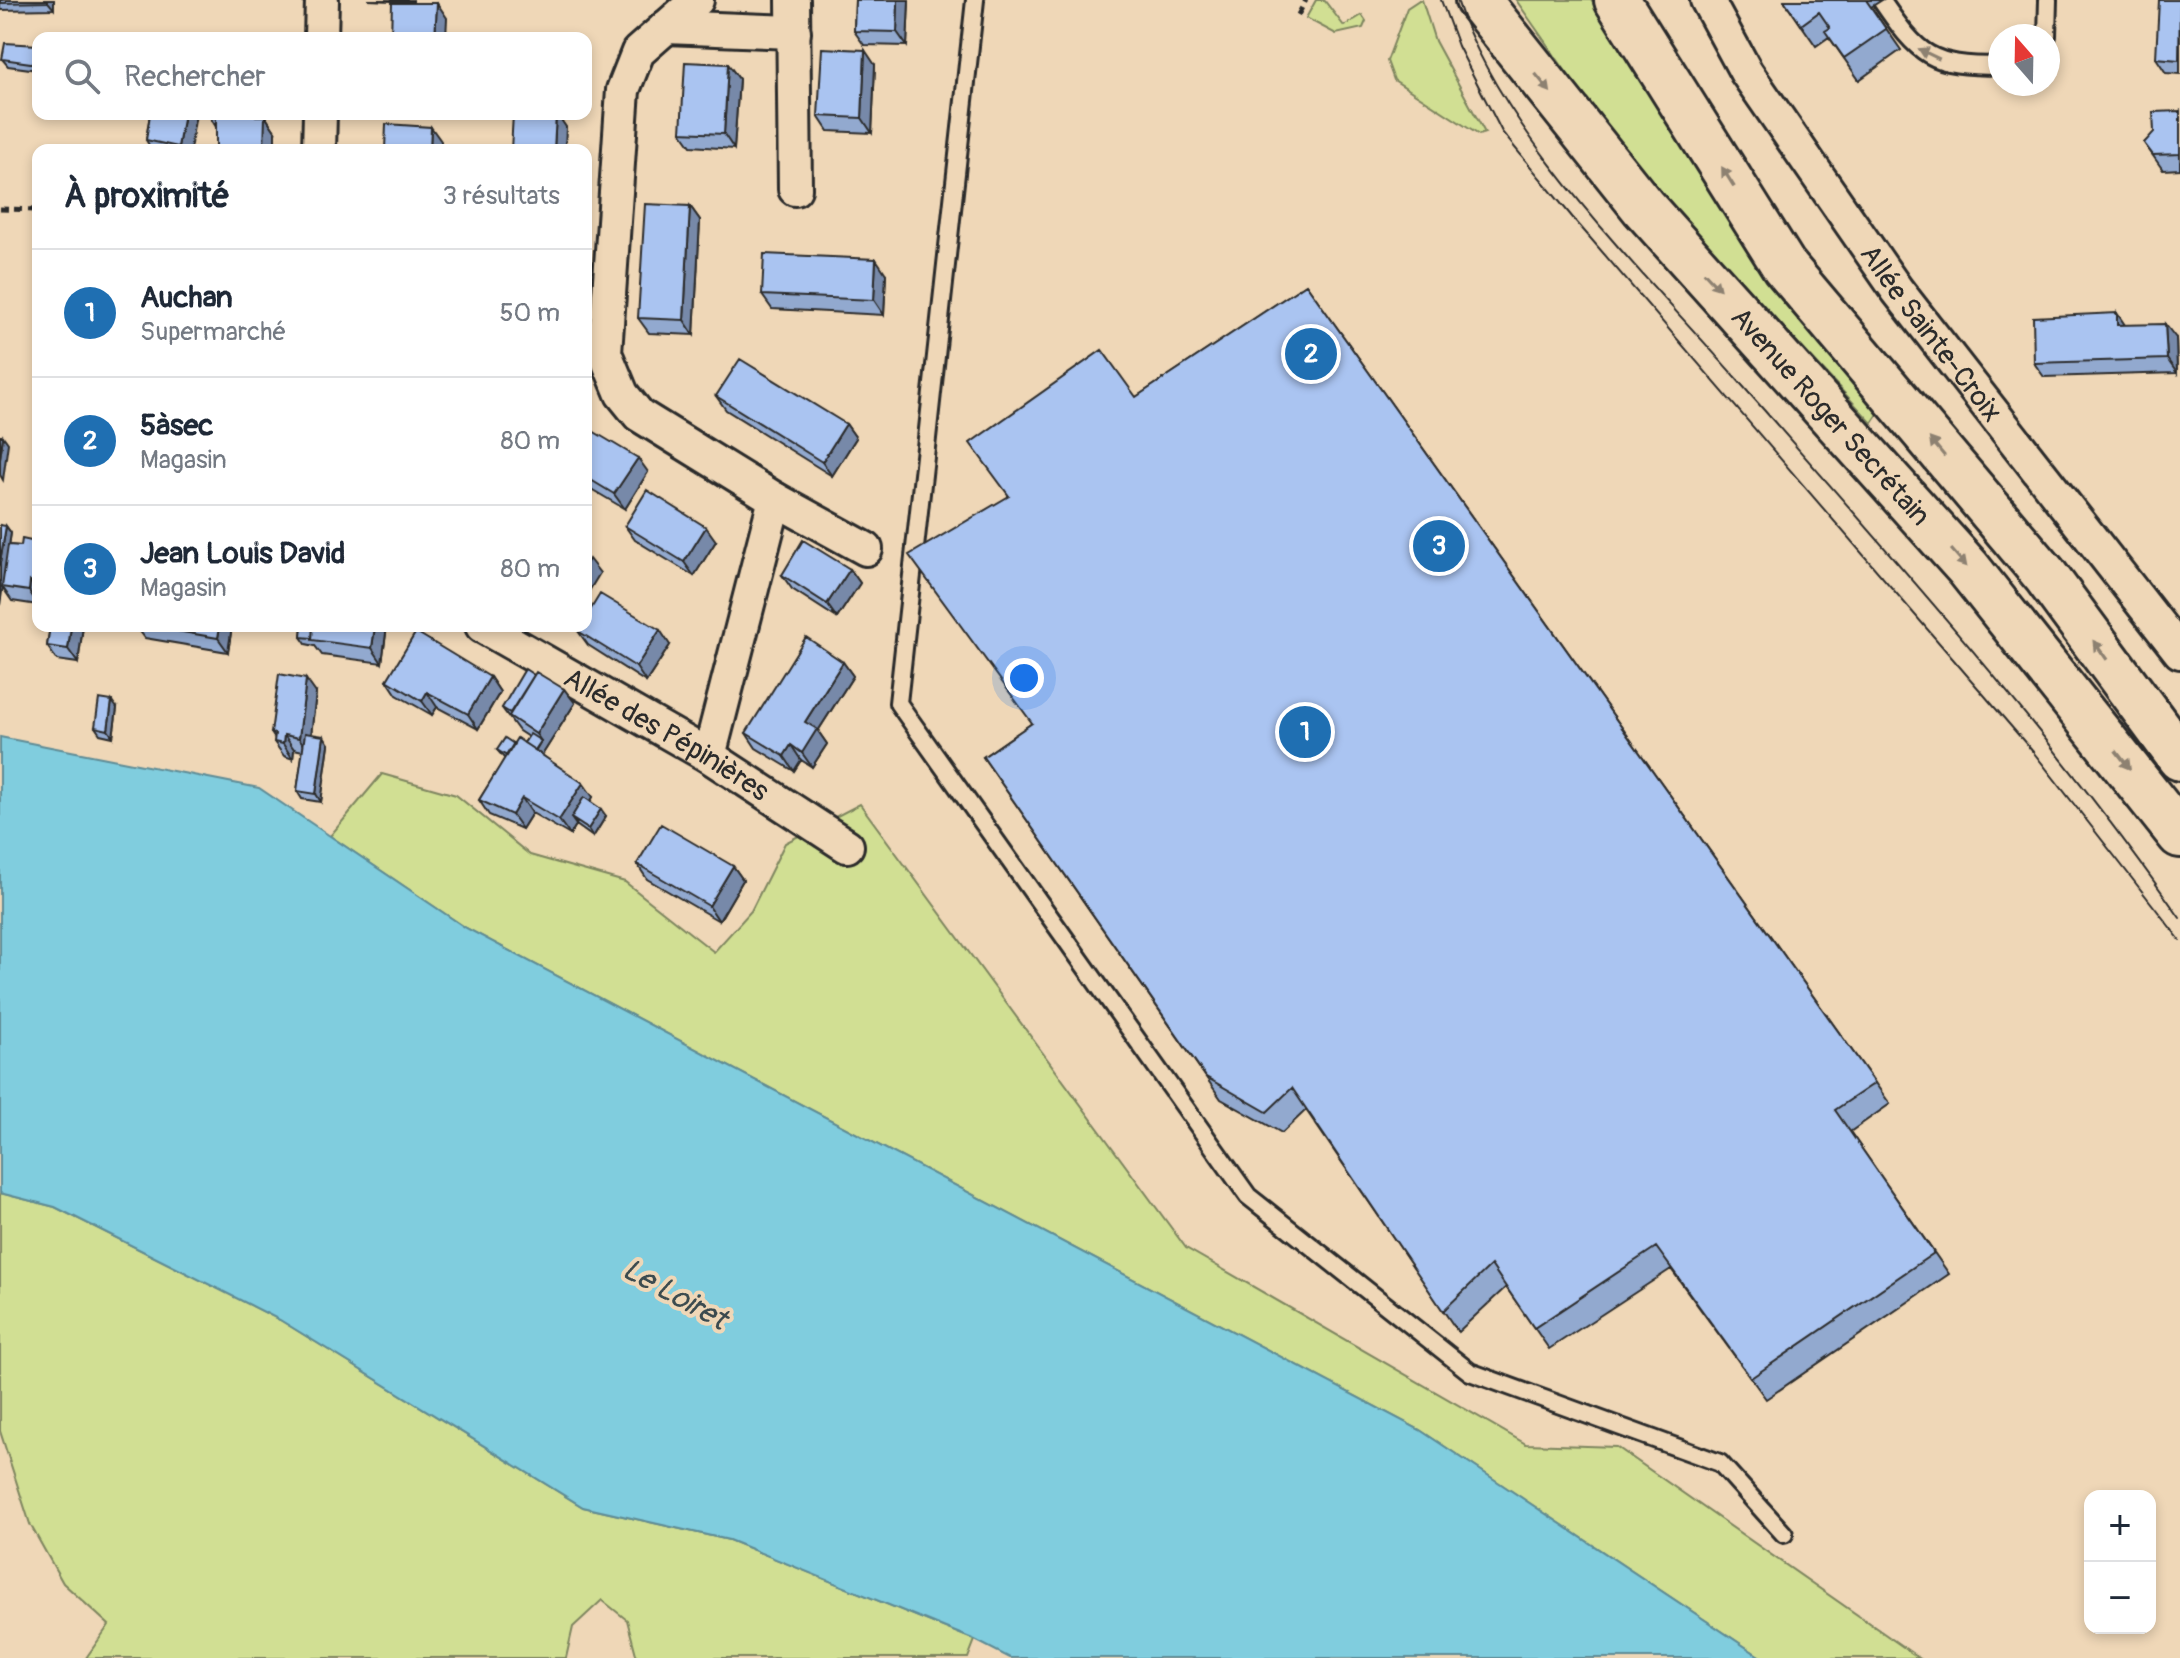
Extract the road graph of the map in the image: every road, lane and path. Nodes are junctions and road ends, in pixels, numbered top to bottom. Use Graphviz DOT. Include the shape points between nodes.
graph roads {
  1 [pos="322,0"];
  2 [pos="697,0"];
  3 [pos="793,0"];
  4 [pos="975,0"];
  5 [pos="1306,0"];
  6 [pos="1478,0"];
  7 [pos="1617,0"];
  8 [pos="1707,0"];
  9 [pos="1881,0"];
  10 [pos="2048,0"];
  11 [pos="1298,15"];
  12 [pos="2047,24"];
  13 [pos="666,27"];
  14 [pos="321,32"];
  15 [pos="794,32"];
  16 [pos="1988,66"];
  17 [pos="320,120"];
  18 [pos="319,144"];
  19 [pos="795,189"];
  20 [pos="0,209"];
  21 [pos="32,210"];
  22 [pos="775,499"];
  23 [pos="866,549"];
  24 [pos="492,632"];
  25 [pos="2180,652"];
  26 [pos="709,756"];
  27 [pos="2180,758"];
  28 [pos="2180,835"];
  29 [pos="847,846"];
  30 [pos="1784,1534"];
  1 -- 14 [label="street"];
  2 -- 13 [label="street"];
  3 -- 15 [label="street"];
  4 -- 30 [label="lane" via="898,703 1248,1196 1470,1372 1720,1463"];
  5 -- 11 [label="path"];
  6 -- 28 [label="main road, Avenue Roger Secrétain, one-way" via="1643,207 1968,568"];
  27 -- 7 [label="main road, Avenue Roger Secrétain, one-way" via="2045,575 1784,266"];
  8 -- 25 [label="street, Allée Sainte-Croix" via="1746,72 1897,290"];
  16 -- 9 [label="lane, one-way" via="1959,66 1930,56 1911,44"];
  10 -- 12 [label="lane"];
  13 -- 15 [label="street"];
  13 -- 22 [label="street" via="638,52 623,90 605,353 622,394 639,415"];
  15 -- 19 [label="street"];
  17 -- 18 [label="street"];
  20 -- 21 [label="path"];
  22 -- 23 [label="street"];
  22 -- 26 [label="street"];
  24 -- 26 [label="street, Allée des Pépinières"];
  26 -- 29 [label="street, Allée des Pépinières"];
}
